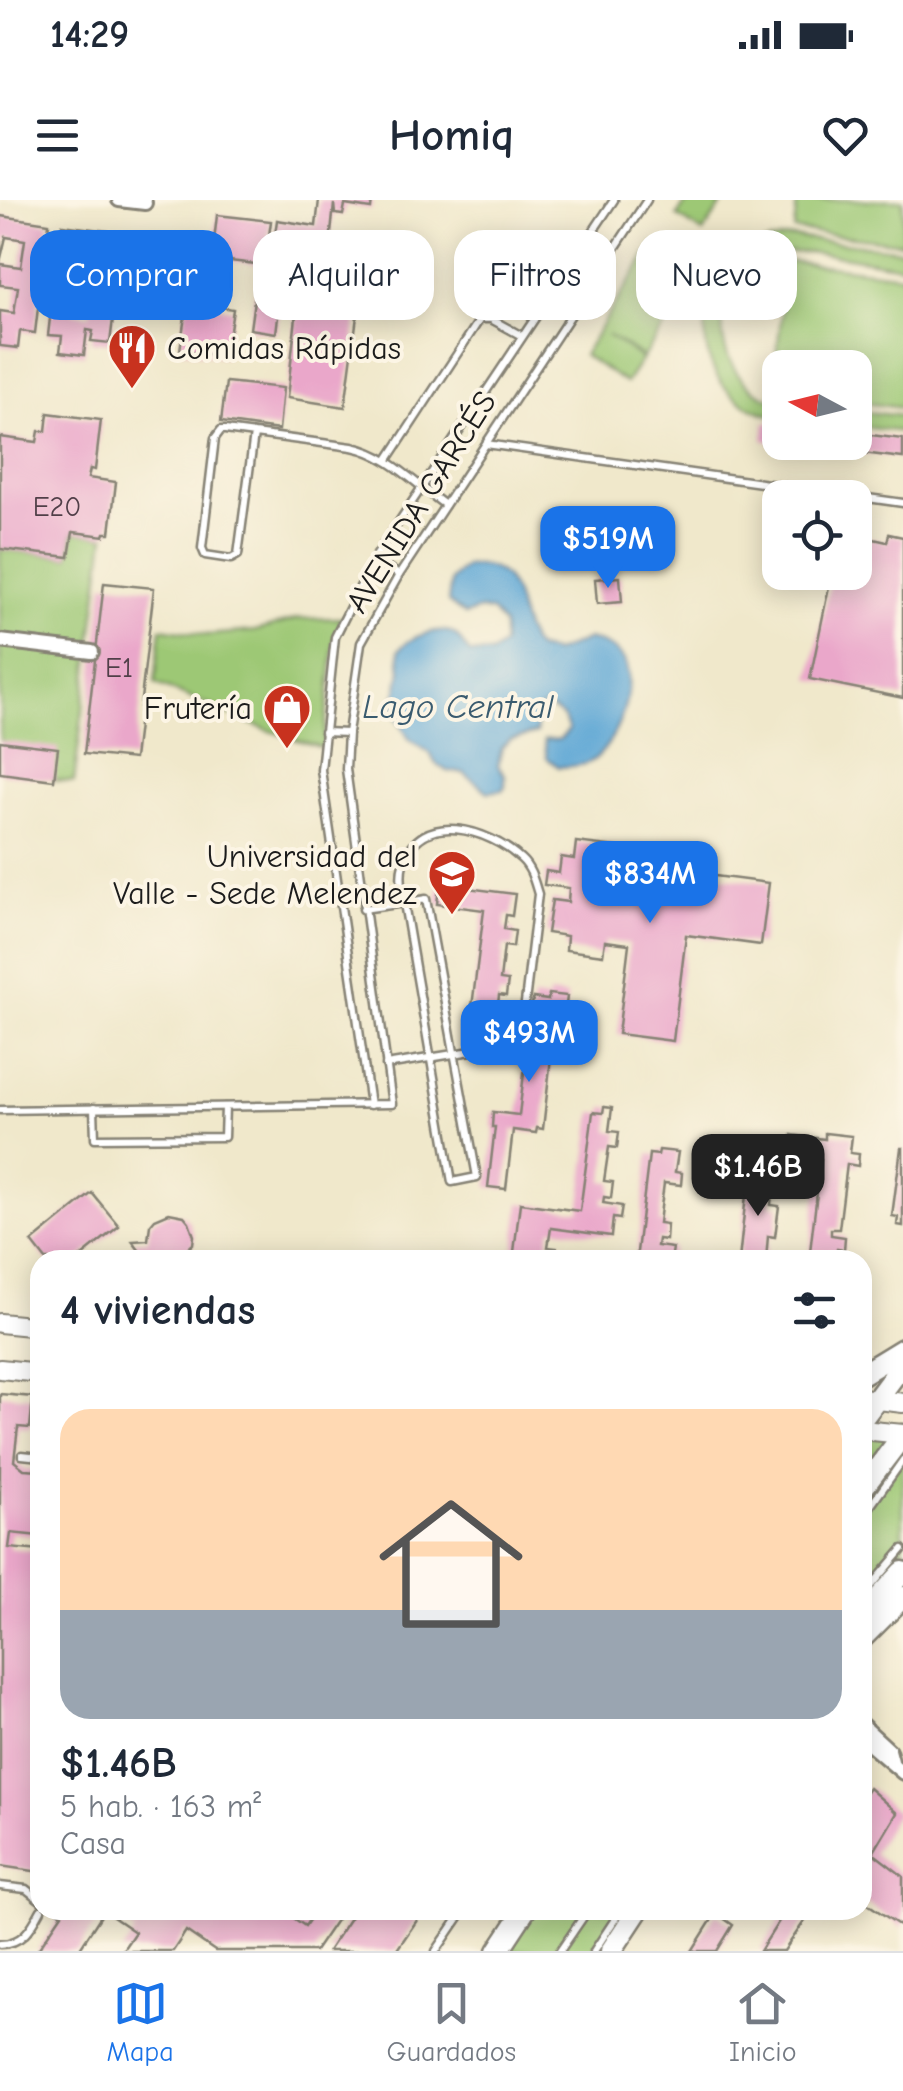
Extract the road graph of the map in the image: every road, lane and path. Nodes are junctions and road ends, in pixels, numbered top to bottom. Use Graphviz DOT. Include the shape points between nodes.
graph roads {
  1 [pos="119,200"];
  2 [pos="614,200"];
  3 [pos="648,200"];
  4 [pos="145,203"];
  5 [pos="522,336"];
  6 [pos="254,434"];
  7 [pos="486,444"];
  8 [pos="387,461"];
  9 [pos="420,488"];
  10 [pos="903,503"];
  11 [pos="445,505"];
  12 [pos="374,560"];
  13 [pos="399,576"];
  14 [pos="0,641"];
  15 [pos="92,652"];
  16 [pos="324,732"];
  17 [pos="348,733"];
  18 [pos="404,903"];
  19 [pos="363,909"];
  20 [pos="455,1054"];
  21 [pos="432,1059"];
  22 [pos="386,1065"];
  23 [pos="370,1104"];
  24 [pos="94,1108"];
  25 [pos="225,1108"];
  26 [pos="0,1110"];
  27 [pos="0,1323"];
  28 [pos="30,1326"];
  29 [pos="903,1349"];
  30 [pos="903,1364"];
  31 [pos="872,1368"];
  32 [pos="0,1369"];
  33 [pos="30,1372"];
  34 [pos="872,1397"];
  35 [pos="872,1399"];
  36 [pos="903,1403"];
  37 [pos="872,1431"];
  38 [pos="903,1434"];
  39 [pos="22,1455"];
  40 [pos="30,1455"];
  41 [pos="903,1460"];
  42 [pos="872,1476"];
  43 [pos="872,1504"];
  44 [pos="903,1548"];
  45 [pos="903,1572"];
  46 [pos="872,1584"];
  47 [pos="903,1597"];
  48 [pos="872,1605"];
  49 [pos="872,1628"];
  50 [pos="872,1734"];
  51 [pos="872,1746"];
  52 [pos="892,1761"];
  53 [pos="903,1773"];
  54 [pos="0,1886"];
  55 [pos="30,1891"];
  56 [pos="34,1920"];
  57 [pos="457,1920"];
  58 [pos="518,1920"];
  59 [pos="581,1920"];
  60 [pos="614,1920"];
  61 [pos="631,1920"];
  62 [pos="0,1944"];
  63 [pos="436,1951"];
  64 [pos="498,1951"];
  65 [pos="560,1951"];
  66 [pos="594,1951"];
  67 [pos="611,1951"];
  1 -- 4 [label="street"];
  2 -- 5 [label="lane, AVENIDA GARCÉS"];
  3 -- 7 [label="lane, AVENIDA GARCÉS"];
  5 -- 8 [label="lane" via="491,318 480,319"];
  5 -- 9 [label="lane, AVENIDA GARCÉS"];
  6 -- 6 [label="lane" via="216,435 206,555 238,555"];
  6 -- 8 [label="lane" via="364,450"];
  7 -- 10 [label="lane"];
  7 -- 11 [label="lane, AVENIDA GARCÉS"];
  8 -- 9 [label="lane"];
  9 -- 11 [label="lane"];
  9 -- 12 [label="lane, AVENIDA GARCÉS"];
  11 -- 13 [label="lane, AVENIDA GARCÉS"];
  12 -- 13 [label="lane"];
  12 -- 16 [label="lane, AVENIDA GARCÉS" via="334,636"];
  13 -- 17 [label="lane, AVENIDA GARCÉS" via="361,643"];
  14 -- 15 [label="street"];
  16 -- 17 [label="lane"];
  16 -- 23 [label="lane, AVENIDA GARCÉS" via="321,770"];
  17 -- 19 [label="lane, AVENIDA GARCÉS" via="346,770"];
  18 -- 19 [label="lane"];
  18 -- 20 [label="lane" via="426,899"];
  18 -- 20 [label="lane" via="403,862 434,830 486,836 522,860 534,877 538,904 524,1011 499,1043"];
  18 -- 21 [label="lane"];
  19 -- 22 [label="lane, AVENIDA GARCÉS"];
  20 -- 21 [label="lane"];
  20 -- 21 [label="lane" via="477,1178 452,1182"];
  21 -- 22 [label="lane"];
  22 -- 23 [label="lane, AVENIDA GARCÉS" via="392,1104"];
  23 -- 25 [label="lane"];
  24 -- 25 [label="lane"];
  24 -- 25 [label="lane" via="94,1138 132,1138 224,1137"];
  24 -- 26 [label="lane"];
  27 -- 28 [label="main road"];
  29 -- 31 [label="main road"];
  30 -- 34 [label="main road"];
  32 -- 33 [label="main road"];
  35 -- 36 [label="main road"];
  37 -- 38 [label="main road"];
  38 -- 42 [label="main road"];
  39 -- 40 [label="lane"];
  41 -- 43 [label="lane"];
  44 -- 46 [label="lane"];
  45 -- 48 [label="main road"];
  47 -- 49 [label="main road"];
  50 -- 52 [label="street"];
  51 -- 52 [label="street"];
  52 -- 53 [label="street"];
  54 -- 55 [label="lane"];
  56 -- 62 [label="lane" via="14,1944"];
  57 -- 63 [label="lane"];
  58 -- 64 [label="main road"];
  59 -- 65 [label="lane"];
  60 -- 66 [label="lane"];
  61 -- 67 [label="main road"];
}
